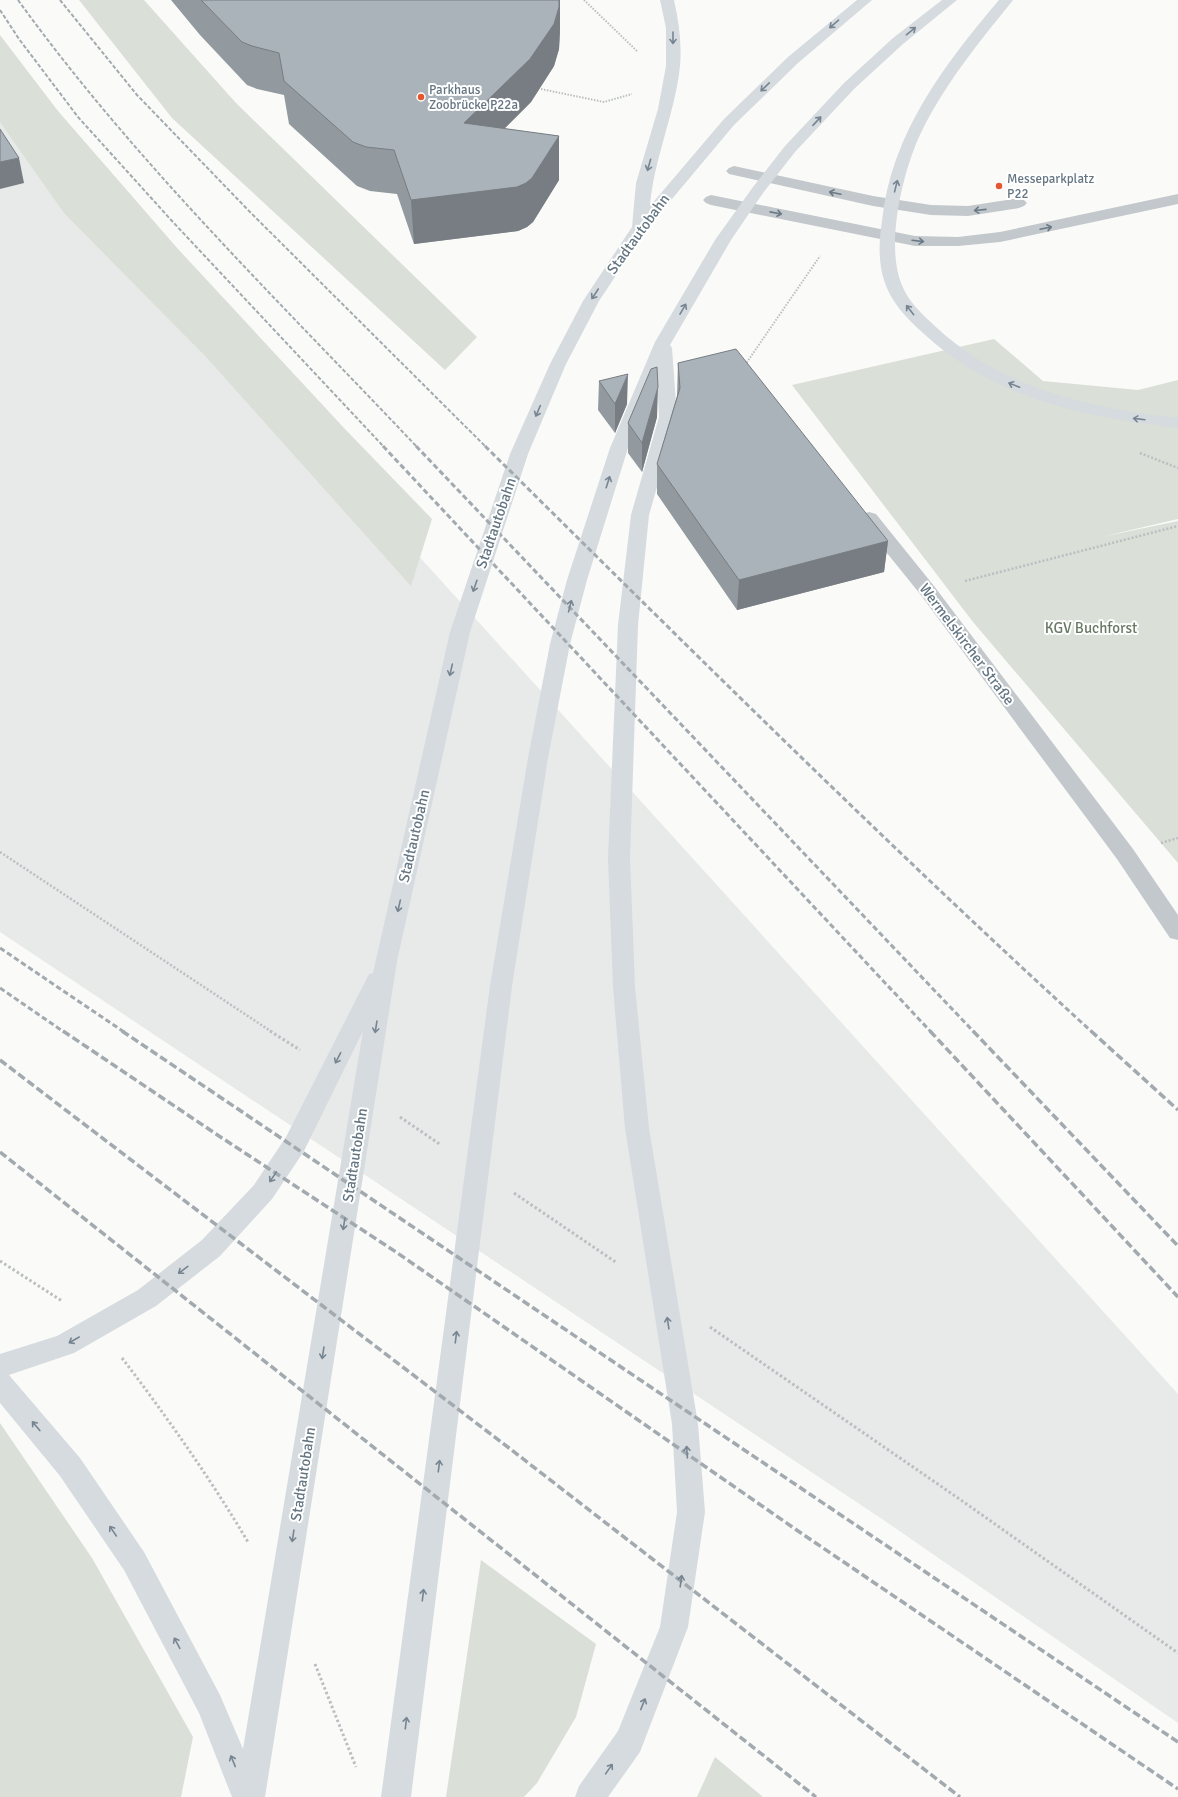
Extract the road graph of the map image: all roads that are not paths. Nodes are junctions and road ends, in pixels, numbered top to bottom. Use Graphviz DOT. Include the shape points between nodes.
graph roads {
  1 [pos="667,0"];
  2 [pos="864,0"];
  3 [pos="950,0"];
  4 [pos="1006,0"];
  5 [pos="734,171"];
  6 [pos="711,200"];
  7 [pos="1178,200"];
  8 [pos="1019,203"];
  9 [pos="640,227"];
  10 [pos="663,342"];
  11 [pos="1178,423"];
  12 [pos="858,505"];
  13 [pos="1178,932"];
  14 [pos="386,961"];
  15 [pos="0,1366"];
  16 [pos="0,1383"];
  17 [pos="249,1797"];
  18 [pos="396,1797"];
  19 [pos="590,1797"];
  1 -- 9 [label="highway, one-way" via="673,28 673,66 665,109 646,177"];
  2 -- 9 [label="highway, Stadtautobahn, one-way" via="793,60 729,122"];
  10 -- 3 [label="highway, one-way" via="723,240 790,149 849,86 898,41"];
  11 -- 4 [label="highway, one-way" via="1137,419 1081,408 1001,380 958,355 932,335 909,310 894,287 887,254 889,214 907,149 932,96 956,61"];
  8 -- 5 [label="street, one-way" via="968,211 931,210 873,201"];
  6 -- 7 [label="street, one-way" via="915,241 948,243 1000,237"];
  9 -- 14 [label="highway, Stadtautobahn, one-way" via="591,301 558,364 519,454 460,632"];
  18 -- 10 [label="highway, one-way" via="500,994 538,758 560,644 577,580 619,448"];
  19 -- 10 [label="highway, one-way" via="629,1741 674,1627 691,1512 685,1424 637,1128 624,987 619,858 628,625 639,523 668,417"];
  12 -- 13 [label="street, Wermelskircher Straße" via="927,590 1134,866"];
  14 -- 15 [label="highway, one-way" via="295,1144 263,1192 211,1248 147,1298 65,1345"];
  14 -- 17 [label="highway, Stadtautobahn, one-way"];
  17 -- 16 [label="highway, one-way" via="210,1705 134,1561 70,1467"];
}
